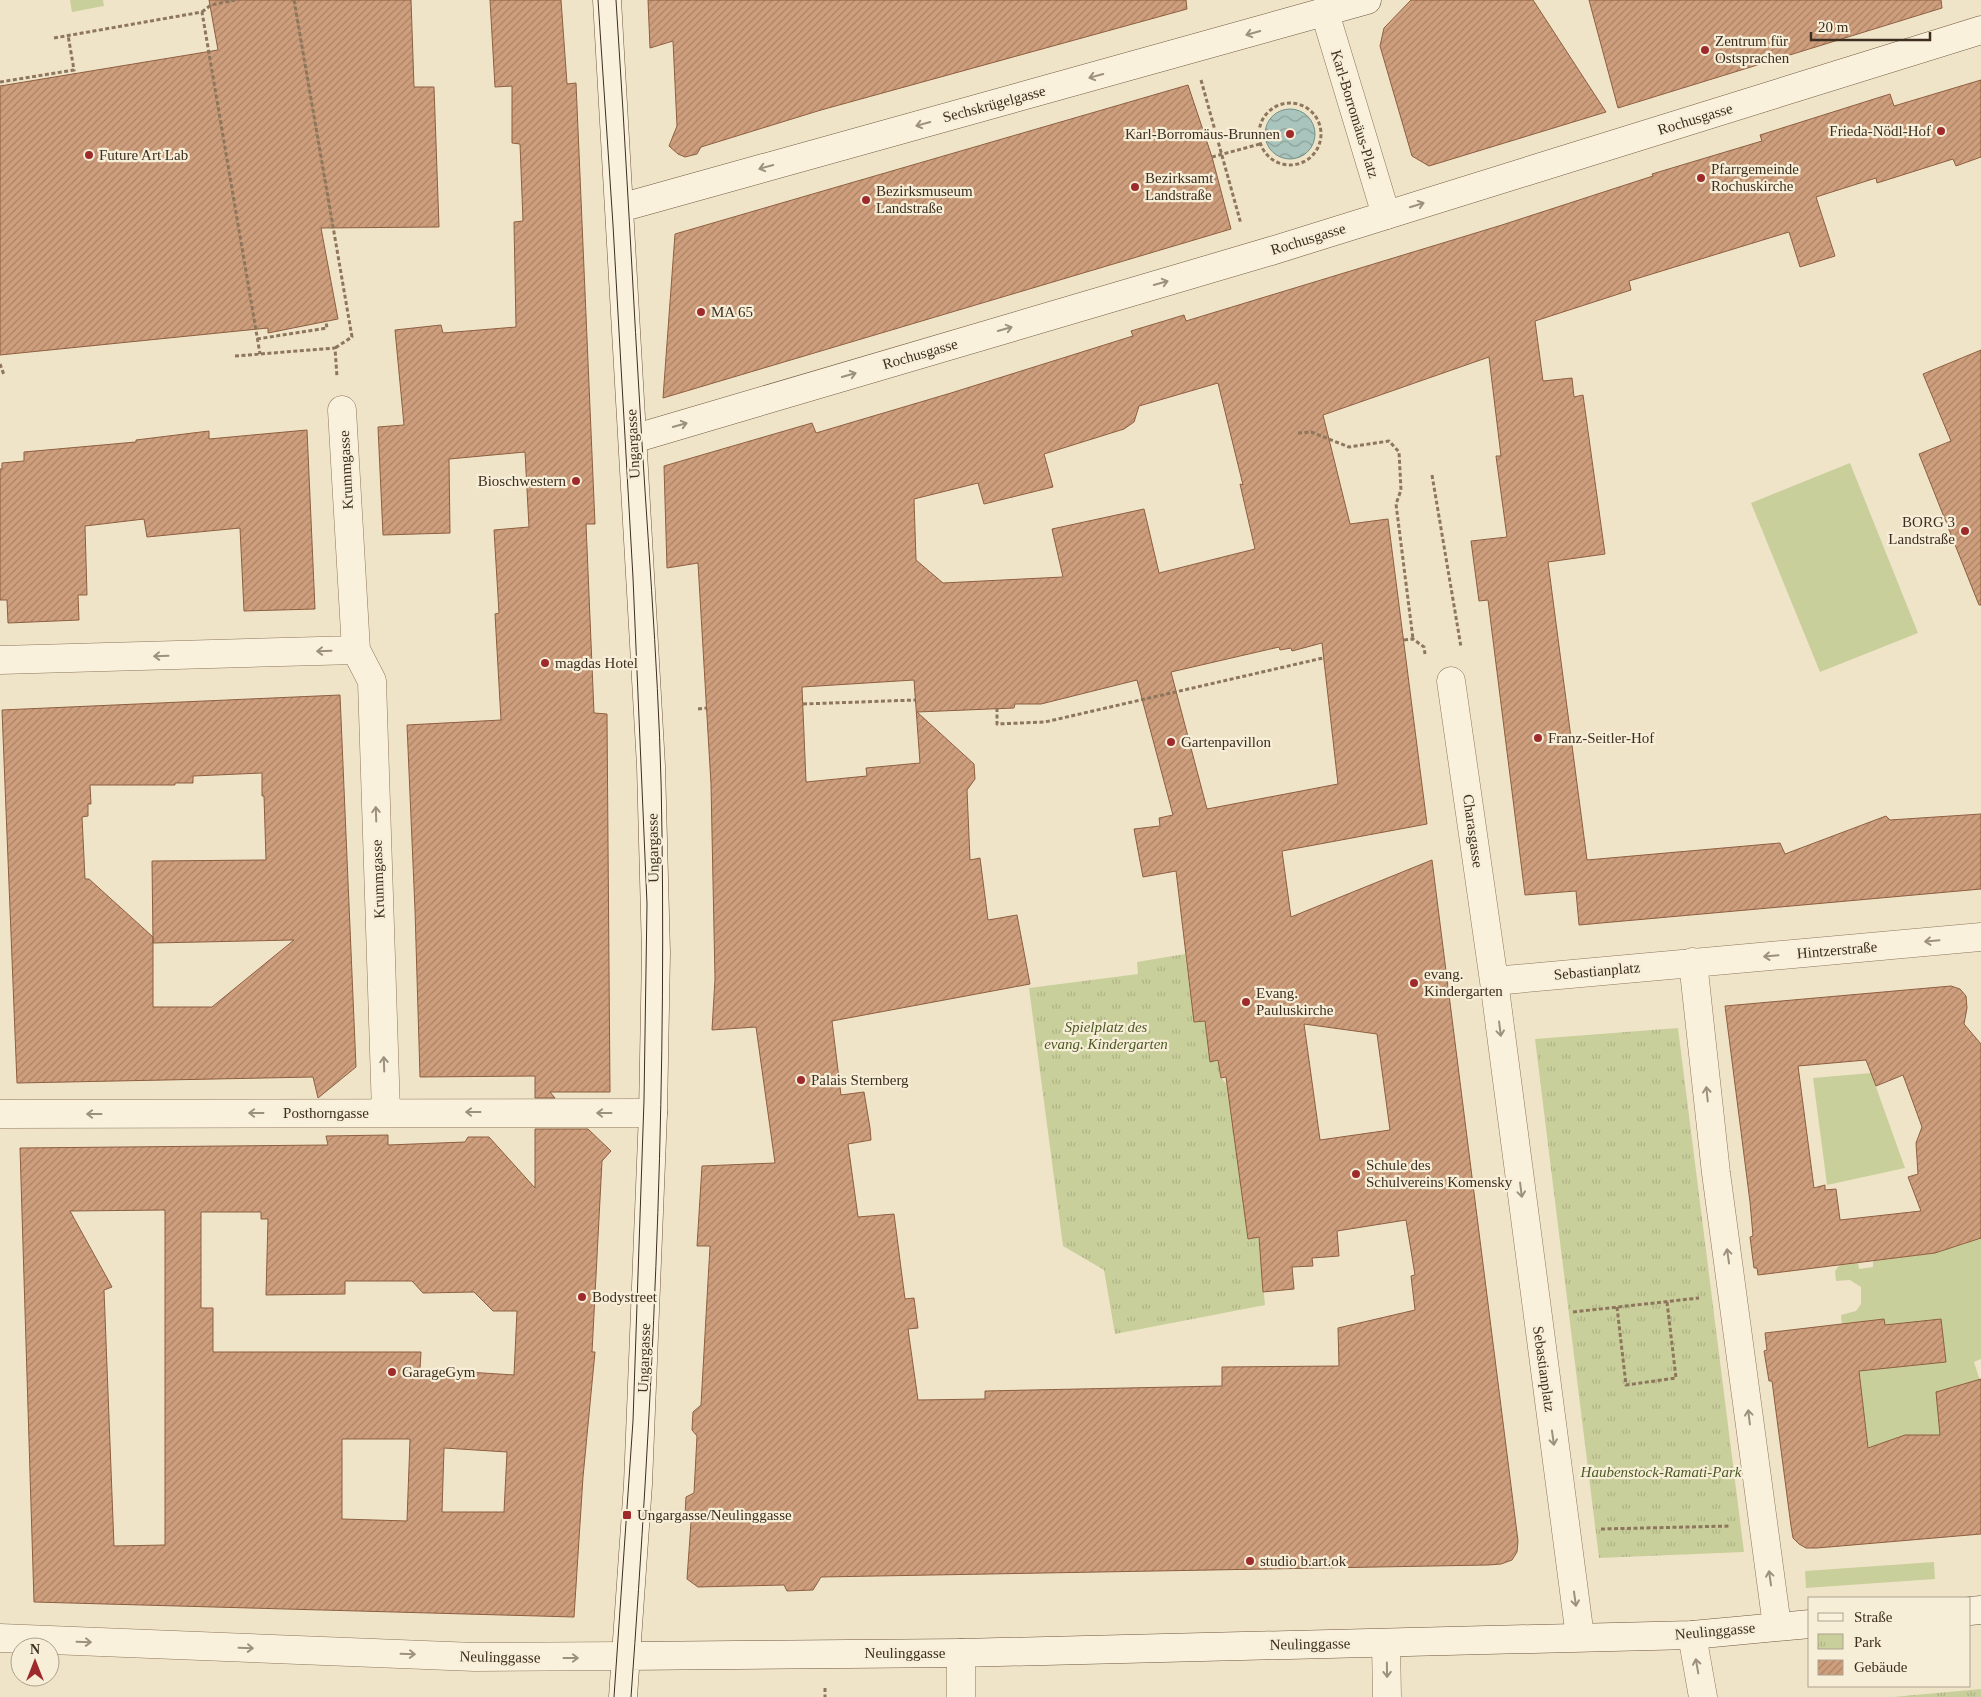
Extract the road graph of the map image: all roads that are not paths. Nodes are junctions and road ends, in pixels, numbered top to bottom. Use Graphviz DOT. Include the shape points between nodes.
graph roads {
  1 [pos="607,0"];
  2 [pos="1367,0"];
  3 [pos="1325,13"];
  4 [pos="1981,30"];
  5 [pos="620,208"];
  6 [pos="1386,215"];
  7 [pos="342,410"];
  8 [pos="633,439"];
  9 [pos="356,650"];
  10 [pos="0,660"];
  11 [pos="1451,681"];
  12 [pos="1981,937"];
  13 [pos="1693,962"];
  14 [pos="1494,981"];
  15 [pos="386,1112"];
  16 [pos="653,1113"];
  17 [pos="0,1114"];
  18 [pos="1808,1624"];
  19 [pos="1777,1626"];
  20 [pos="1692,1635"];
  21 [pos="1580,1637"];
  22 [pos="0,1638"];
  23 [pos="1386,1642"];
  24 [pos="961,1653"];
  25 [pos="626,1656"];
  26 [pos="623,1697"];
  27 [pos="961,1697"];
  28 [pos="1387,1697"];
  29 [pos="1703,1697"];
  1 -- 5 [label="street, Ungargasse"];
  2 -- 3 [label="street, Sechskrügelgasse"];
  3 -- 5 [label="street, Sechskrügelgasse, one-way"];
  3 -- 6 [label="street, Karl-Borromäus-Platz"];
  6 -- 4 [label="street, Rochusgasse, one-way"];
  5 -- 8 [label="street, Ungargasse"];
  8 -- 6 [label="street, Rochusgasse, one-way"];
  7 -- 9 [label="street, Krummgasse"];
  8 -- 16 [label="street, Ungargasse" via="652,785 656,953"];
  9 -- 10 [label="street, one-way"];
  15 -- 9 [label="street, Krummgasse, one-way" via="372,681"];
  11 -- 14 [label="street, Charasgasse"];
  12 -- 13 [label="street, Hintzerstraße, one-way"];
  13 -- 14 [label="street, Sebastianplatz"];
  19 -- 13 [label="street, one-way" via="1716,1174"];
  14 -- 21 [label="street, Sebastianplatz, one-way"];
  16 -- 15 [label="street, Posthorngasse, one-way"];
  15 -- 17 [label="street, Posthorngasse, one-way"];
  16 -- 25 [label="street, Ungargasse" via="639,1474"];
  18 -- 19 [label="street, Neulinggasse"];
  19 -- 20 [label="street, Neulinggasse"];
  20 -- 21 [label="street, Neulinggasse"];
  29 -- 20 [label="street, one-way"];
  21 -- 23 [label="street, Neulinggasse"];
  22 -- 25 [label="street, Neulinggasse, one-way" via="475,1657"];
  23 -- 24 [label="street, Neulinggasse"];
  23 -- 28 [label="street, one-way"];
  24 -- 25 [label="street, Neulinggasse"];
  24 -- 27 [label="street"];
  25 -- 26 [label="street, Ungargasse"];
}
